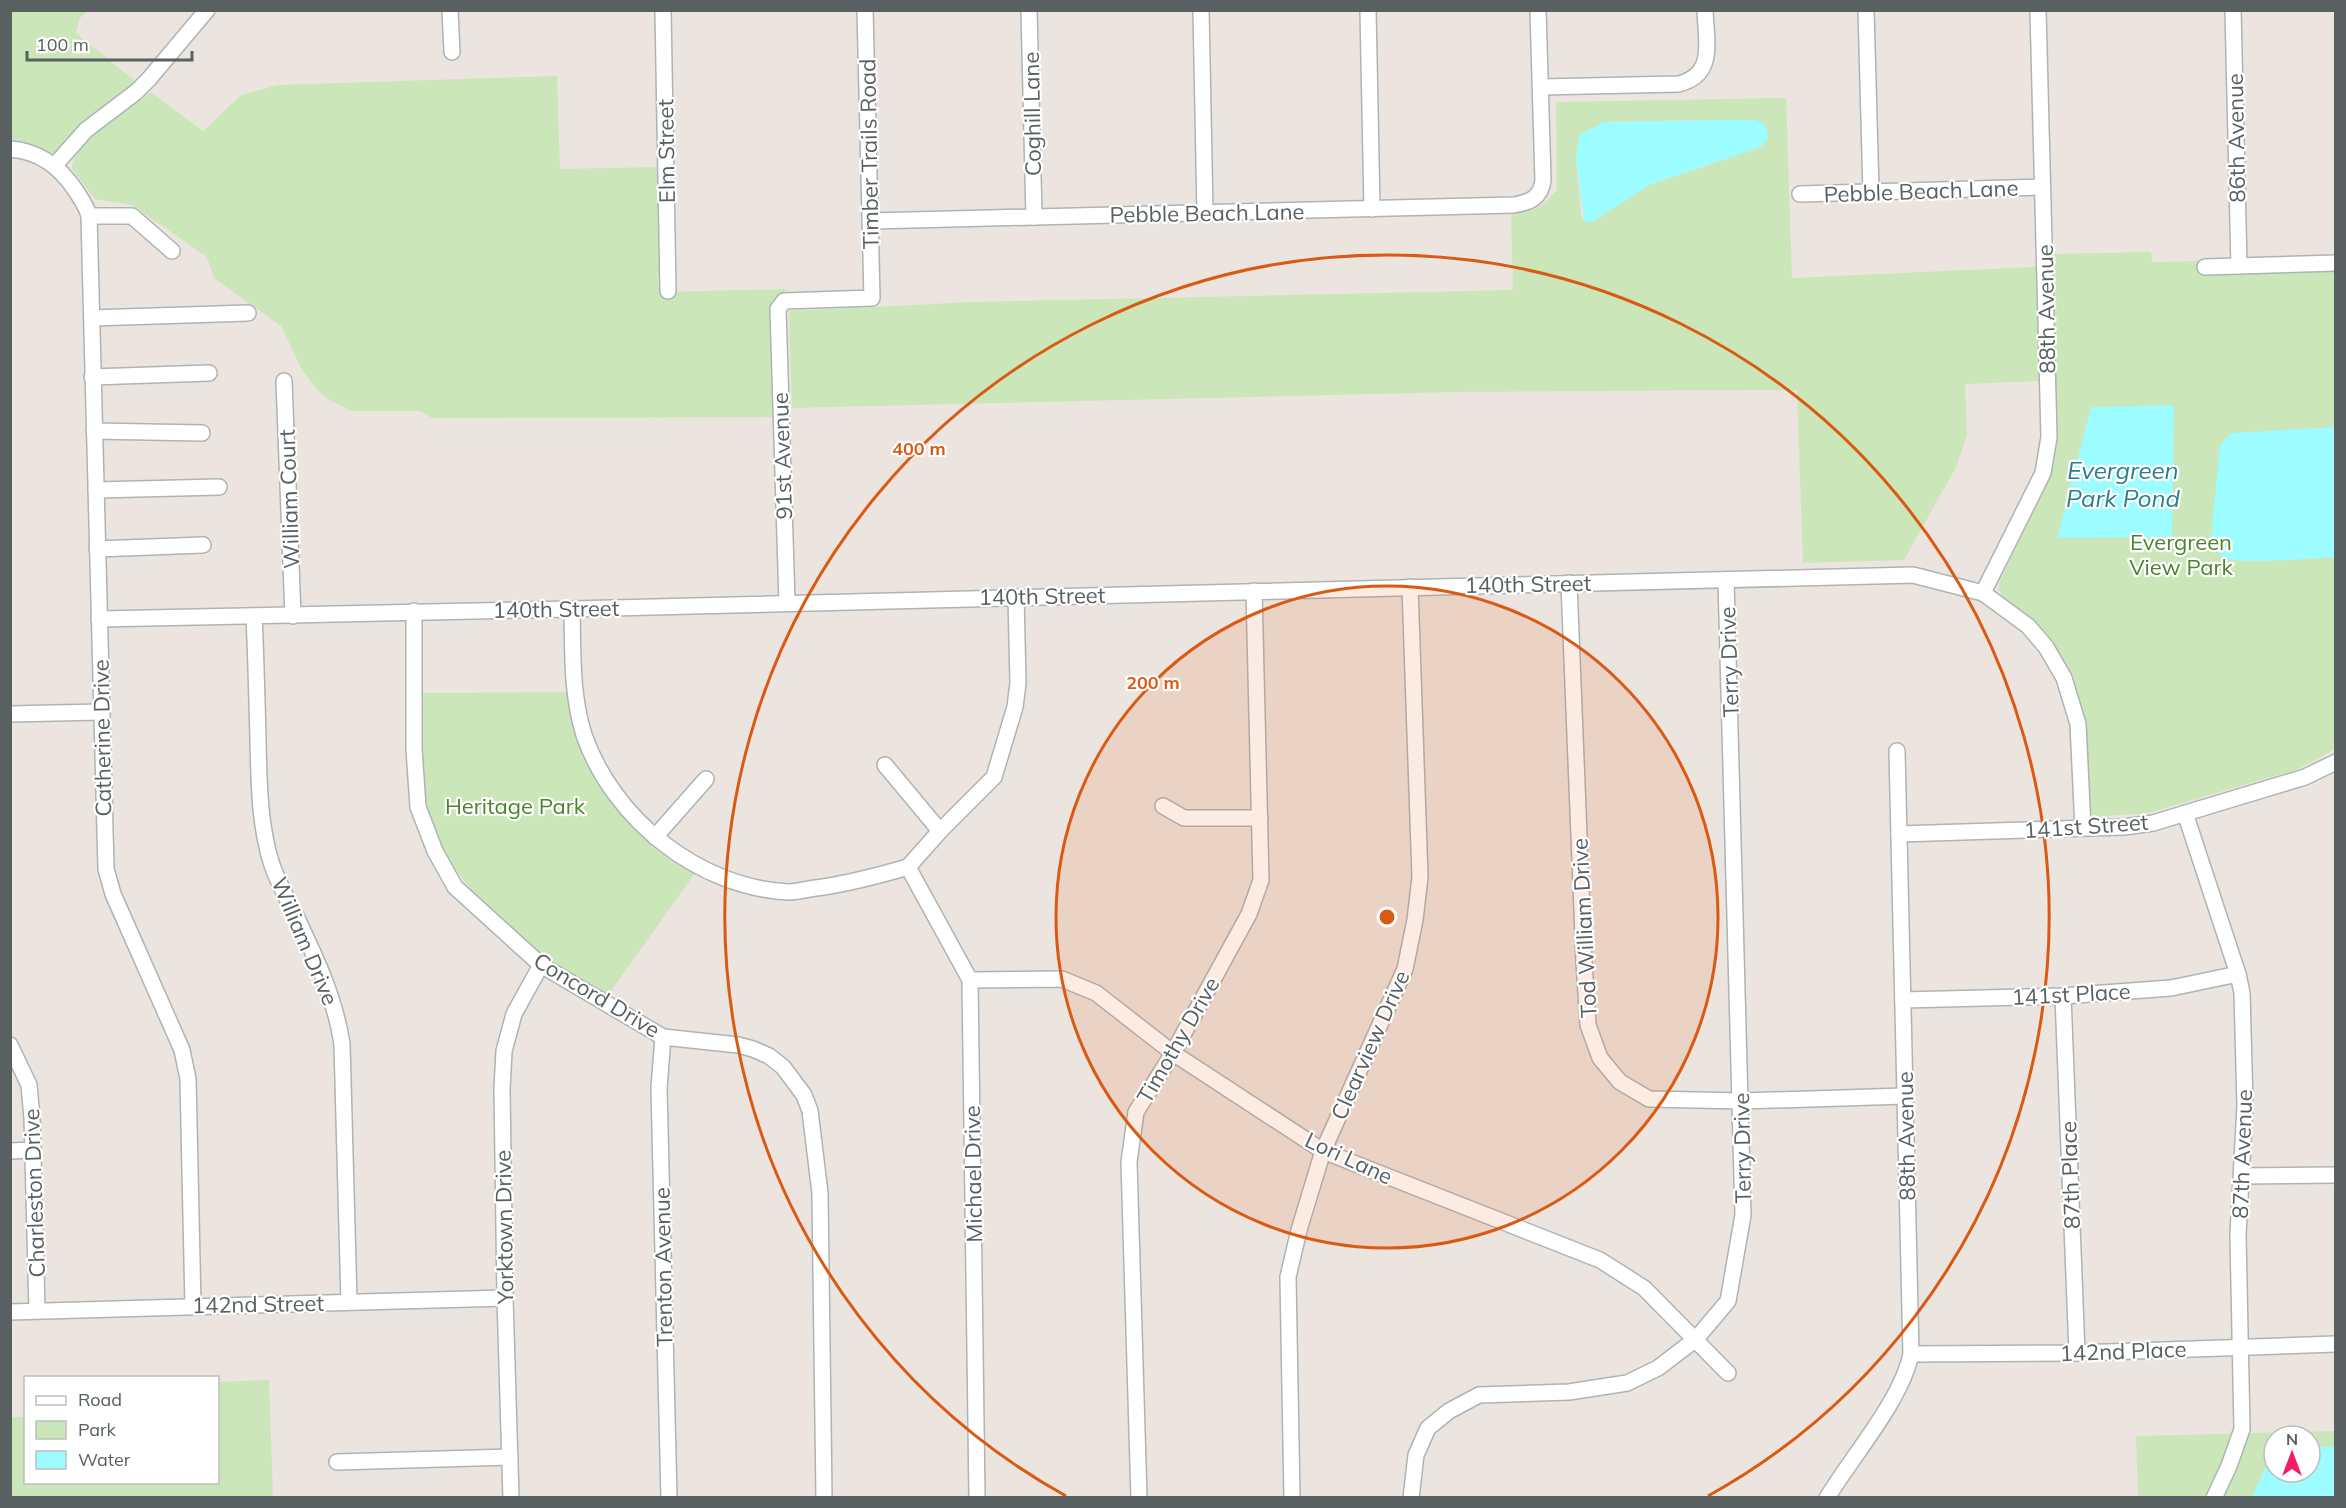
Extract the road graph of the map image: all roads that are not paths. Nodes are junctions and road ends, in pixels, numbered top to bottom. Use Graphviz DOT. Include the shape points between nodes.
graph roads {
  1 [pos="207,10"];
  2 [pos="450,10"];
  3 [pos="663,10"];
  4 [pos="865,10"];
  5 [pos="1029,10"];
  6 [pos="1201,10"];
  7 [pos="1368,10"];
  8 [pos="1538,10"];
  9 [pos="1705,10"];
  10 [pos="1866,10"];
  11 [pos="2038,10"];
  12 [pos="2233,10"];
  13 [pos="452,52"];
  14 [pos="1541,87"];
  15 [pos="10,149"];
  16 [pos="56,165"];
  17 [pos="2042,187"];
  18 [pos="1871,192"];
  19 [pos="1800,194"];
  20 [pos="1372,209"];
  21 [pos="1205,213"];
  22 [pos="89,216"];
  23 [pos="1034,217"];
  24 [pos="871,221"];
  25 [pos="172,251"];
  26 [pos="2336,262"];
  27 [pos="2239,266"];
  28 [pos="2205,267"];
  29 [pos="668,291"];
  30 [pos="778,309"];
  31 [pos="248,313"];
  32 [pos="92,318"];
  33 [pos="209,373"];
  34 [pos="92,376"];
  35 [pos="284,381"];
  36 [pos="94,431"];
  37 [pos="202,433"];
  38 [pos="219,488"];
  39 [pos="96,489"];
  40 [pos="203,545"];
  41 [pos="97,549"];
  42 [pos="1726,580"];
  43 [pos="1569,583"];
  44 [pos="1410,587"];
  45 [pos="1254,591"];
  46 [pos="1983,593"];
  47 [pos="1016,597"];
  48 [pos="787,603"];
  49 [pos="572,609"];
  50 [pos="414,611"];
  51 [pos="293,616"];
  52 [pos="254,617"];
  53 [pos="99,619"];
  54 [pos="101,712"];
  55 [pos="10,714"];
  56 [pos="1897,751"];
  57 [pos="2336,762"];
  58 [pos="885,765"];
  59 [pos="706,779"];
  60 [pos="1163,806"];
  61 [pos="2186,813"];
  62 [pos="1260,818"];
  63 [pos="2083,828"];
  64 [pos="940,831"];
  65 [pos="1899,834"];
  66 [pos="655,837"];
  67 [pos="908,867"];
  68 [pos="541,965"];
  69 [pos="2238,974"];
  70 [pos="970,980"];
  71 [pos="2063,996"];
  72 [pos="1903,1000"];
  73 [pos="663,1037"];
  74 [pos="10,1045"];
  75 [pos="1173,1053"];
  76 [pos="1905,1096"];
  77 [pos="1742,1101"];
  78 [pos="33,1150"];
  79 [pos="10,1151"];
  80 [pos="1323,1151"];
  81 [pos="2336,1175"];
  82 [pos="2242,1176"];
  83 [pos="505,1298"];
  84 [pos="350,1302"];
  85 [pos="193,1306"];
  86 [pos="38,1310"];
  87 [pos="10,1312"];
  88 [pos="1696,1339"];
  89 [pos="2336,1344"];
  90 [pos="2242,1347"];
  91 [pos="2077,1353"];
  92 [pos="1911,1354"];
  93 [pos="1728,1373"];
  94 [pos="510,1457"];
  95 [pos="337,1462"];
  96 [pos="511,1497"];
  97 [pos="669,1497"];
  98 [pos="824,1497"];
  99 [pos="977,1497"];
  100 [pos="1139,1497"];
  101 [pos="1292,1497"];
  102 [pos="1411,1497"];
  103 [pos="1827,1497"];
  104 [pos="2214,1497"];
  1 -- 16 [label="street" via="136,92 86,130"];
  2 -- 13 [label="street"];
  3 -- 29 [label="street, Elm Street"];
  4 -- 24 [label="street, Timber Trails Road"];
  5 -- 23 [label="street, Coghill Lane"];
  6 -- 21 [label="street"];
  7 -- 20 [label="street"];
  8 -- 14 [label="street"];
  9 -- 14 [label="street" via="1706,58 1691,81"];
  10 -- 18 [label="street"];
  11 -- 17 [label="street, 88th Avenue"];
  12 -- 27 [label="street, 86th Avenue"];
  14 -- 20 [label="street, Pebble Beach Lane" via="1543,168 1542,187 1536,198 1514,206"];
  15 -- 16 [label="street" via="41,156"];
  16 -- 22 [label="street, Catherine Drive"];
  17 -- 18 [label="street, Pebble Beach Lane"];
  17 -- 46 [label="street, 88th Avenue" via="2049,437 2043,473"];
  18 -- 19 [label="street, Pebble Beach Lane"];
  20 -- 21 [label="street, Pebble Beach Lane"];
  21 -- 23 [label="street, Pebble Beach Lane"];
  22 -- 25 [label="street" via="132,216"];
  22 -- 32 [label="street, Catherine Drive"];
  23 -- 24 [label="street, Pebble Beach Lane"];
  24 -- 30 [label="street, Timber Trails Road" via="872,297 784,301"];
  26 -- 27 [label="street"];
  27 -- 28 [label="street"];
  30 -- 48 [label="street, 91st Avenue"];
  31 -- 32 [label="street"];
  32 -- 34 [label="street, Catherine Drive"];
  33 -- 34 [label="street"];
  34 -- 36 [label="street, Catherine Drive"];
  35 -- 51 [label="street, William Court"];
  36 -- 37 [label="street"];
  36 -- 39 [label="street, Catherine Drive"];
  38 -- 39 [label="street"];
  39 -- 41 [label="street, Catherine Drive"];
  40 -- 41 [label="street"];
  41 -- 53 [label="street, Catherine Drive"];
  42 -- 43 [label="street, 140th Street"];
  42 -- 46 [label="street, 140th Street" via="1913,575"];
  42 -- 77 [label="street, Terry Drive"];
  43 -- 44 [label="street, 140th Street"];
  43 -- 77 [label="street, Tod William Drive" via="1588,1025 1600,1058 1613,1074 1649,1099"];
  44 -- 45 [label="street, 140th Street"];
  44 -- 80 [label="street, Clearview Drive" via="1420,877 1414,920 1405,969"];
  45 -- 47 [label="street, 140th Street"];
  45 -- 62 [label="street, Timothy Drive"];
  46 -- 63 [label="street" via="2028,626 2064,678 2078,724"];
  47 -- 48 [label="street, 140th Street"];
  47 -- 64 [label="street" via="1018,683 1015,707 994,777"];
  48 -- 49 [label="street, 140th Street"];
  49 -- 50 [label="street, 140th Street"];
  49 -- 66 [label="street" via="573,685 584,735 602,775 626,809"];
  50 -- 51 [label="street, 140th Street"];
  50 -- 68 [label="street, Concord Drive" via="418,807 435,851 455,886"];
  51 -- 52 [label="street, 140th Street"];
  52 -- 53 [label="street, 140th Street"];
  52 -- 84 [label="street, William Drive" via="259,787 265,838 276,873 334,1002 342,1044"];
  53 -- 54 [label="street, Catherine Drive"];
  54 -- 55 [label="street"];
  54 -- 85 [label="street, Catherine Drive" via="109,883 182,1050 188,1079"];
  56 -- 65 [label="street, 88th Avenue"];
  57 -- 61 [label="street, 141st Street" via="2305,777"];
  58 -- 64 [label="street"];
  59 -- 66 [label="street"];
  60 -- 62 [label="street" via="1185,818"];
  61 -- 63 [label="street, 141st Street" via="2153,823"];
  61 -- 69 [label="street, 87th Avenue"];
  62 -- 75 [label="street, Timothy Drive" via="1261,880 1249,914"];
  63 -- 65 [label="street, 141st Street"];
  64 -- 67 [label="street"];
  65 -- 72 [label="street, 88th Avenue"];
  66 -- 67 [label="street" via="693,864 742,884 789,892 850,883"];
  67 -- 70 [label="street, Michael Drive"];
  68 -- 73 [label="street, Concord Drive"];
  68 -- 83 [label="street, Yorktown Drive" via="514,1014 504,1051"];
  69 -- 71 [label="street, 141st Place" via="2171,988"];
  69 -- 82 [label="street, 87th Avenue" via="2245,1105"];
  70 -- 75 [label="street, Lori Lane" via="1062,979 1096,993"];
  70 -- 99 [label="street, Michael Drive"];
  71 -- 72 [label="street, 141st Place"];
  71 -- 91 [label="street, 87th Place"];
  72 -- 76 [label="street, 88th Avenue"];
  73 -- 97 [label="street, Trenton Avenue" via="659,1088"];
  73 -- 98 [label="street, Concord Drive" via="738,1045 769,1056 793,1079 810,1111 820,1193"];
  74 -- 78 [label="street, Charleston Drive" via="29,1085"];
  75 -- 80 [label="street, Lori Lane"];
  75 -- 100 [label="street, Timothy Drive" via="1136,1112 1129,1162"];
  76 -- 77 [label="street, Tod William Drive"];
  76 -- 92 [label="street, 88th Avenue"];
  77 -- 88 [label="street, Terry Drive" via="1743,1215 1728,1301"];
  78 -- 79 [label="street"];
  78 -- 86 [label="street, Charleston Drive"];
  80 -- 88 [label="street, Lori Lane" via="1600,1260 1644,1288"];
  80 -- 101 [label="street, Clearview Drive" via="1288,1277"];
  81 -- 82 [label="street"];
  82 -- 90 [label="street, 87th Avenue" via="2238,1235"];
  83 -- 84 [label="street, 142nd Street"];
  83 -- 94 [label="street, Yorktown Drive"];
  84 -- 85 [label="street, 142nd Street"];
  85 -- 86 [label="street, 142nd Street"];
  86 -- 87 [label="street, 142nd Street"];
  88 -- 93 [label="street, Lori Lane"];
  88 -- 102 [label="street, Terry Drive" via="1658,1368 1627,1383 1569,1392 1479,1395 1449,1411 1428,1428 1416,1455"];
  89 -- 90 [label="street, 142nd Place"];
  90 -- 91 [label="street, 142nd Place"];
  90 -- 104 [label="street, 87th Avenue" via="2242,1429"];
  91 -- 92 [label="street, 142nd Place"];
  92 -- 103 [label="street, 88th Avenue" via="1894,1398"];
  94 -- 95 [label="street"];
  94 -- 96 [label="street, Yorktown Drive"];
}
